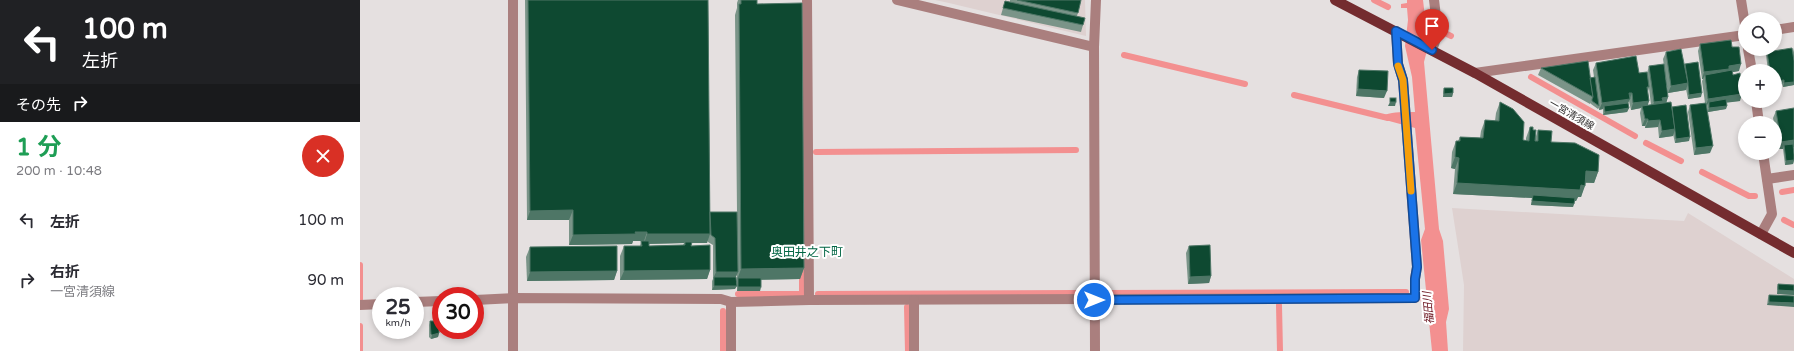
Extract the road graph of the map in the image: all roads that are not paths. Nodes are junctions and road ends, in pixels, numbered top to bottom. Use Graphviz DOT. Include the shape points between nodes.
graph roads {
  1 [pos="513,0"];
  2 [pos="807,0"];
  3 [pos="897,0"];
  4 [pos="1096,0"];
  5 [pos="1335,0"];
  6 [pos="1434,0"];
  7 [pos="1741,0"];
  8 [pos="1743,12"];
  9 [pos="1794,28"];
  10 [pos="1782,29"];
  11 [pos="1396,31"];
  12 [pos="1738,35"];
  13 [pos="1094,47"];
  14 [pos="1431,50"];
  15 [pos="1476,73"];
  16 [pos="1765,160"];
  17 [pos="1794,175"];
  18 [pos="1767,179"];
  19 [pos="1761,234"];
  20 [pos="1794,253"];
  21 [pos="513,298"];
  22 [pos="484,300"];
  23 [pos="810,300"];
  24 [pos="914,300"];
  25 [pos="1094,300"];
  26 [pos="730,302"];
  27 [pos="360,304"];
  28 [pos="372,304"];
  29 [pos="513,351"];
  30 [pos="731,351"];
  31 [pos="914,351"];
  32 [pos="1095,351"];
  1 -- 21 [label="street"];
  2 -- 23 [label="street"];
  3 -- 13 [label="street"];
  4 -- 13 [label="street"];
  5 -- 11 [label="main road, 一宮清須線"];
  6 -- 14 [label="street" via="1438,33"];
  7 -- 8 [label="street"];
  9 -- 10 [label="street"];
  11 -- 14 [label="main road, 一宮清須線"];
  11 -- 25 [label="street" via="1398,64 1403,80 1417,267 1415,298"];
  12 -- 15 [label="street"];
  13 -- 25 [label="street"];
  14 -- 15 [label="main road, 一宮清須線"];
  15 -- 19 [label="main road, 一宮清須線"];
  16 -- 18 [label="street"];
  17 -- 18 [label="street"];
  18 -- 19 [label="street" via="1772,214"];
  19 -- 20 [label="main road, 一宮清須線"];
  21 -- 22 [label="street"];
  21 -- 26 [label="street" via="721,299"];
  21 -- 29 [label="street"];
  23 -- 24 [label="street"];
  23 -- 26 [label="street"];
  24 -- 25 [label="street"];
  24 -- 31 [label="street"];
  25 -- 32 [label="street"];
  26 -- 30 [label="street"];
  27 -- 28 [label="street"];
}
